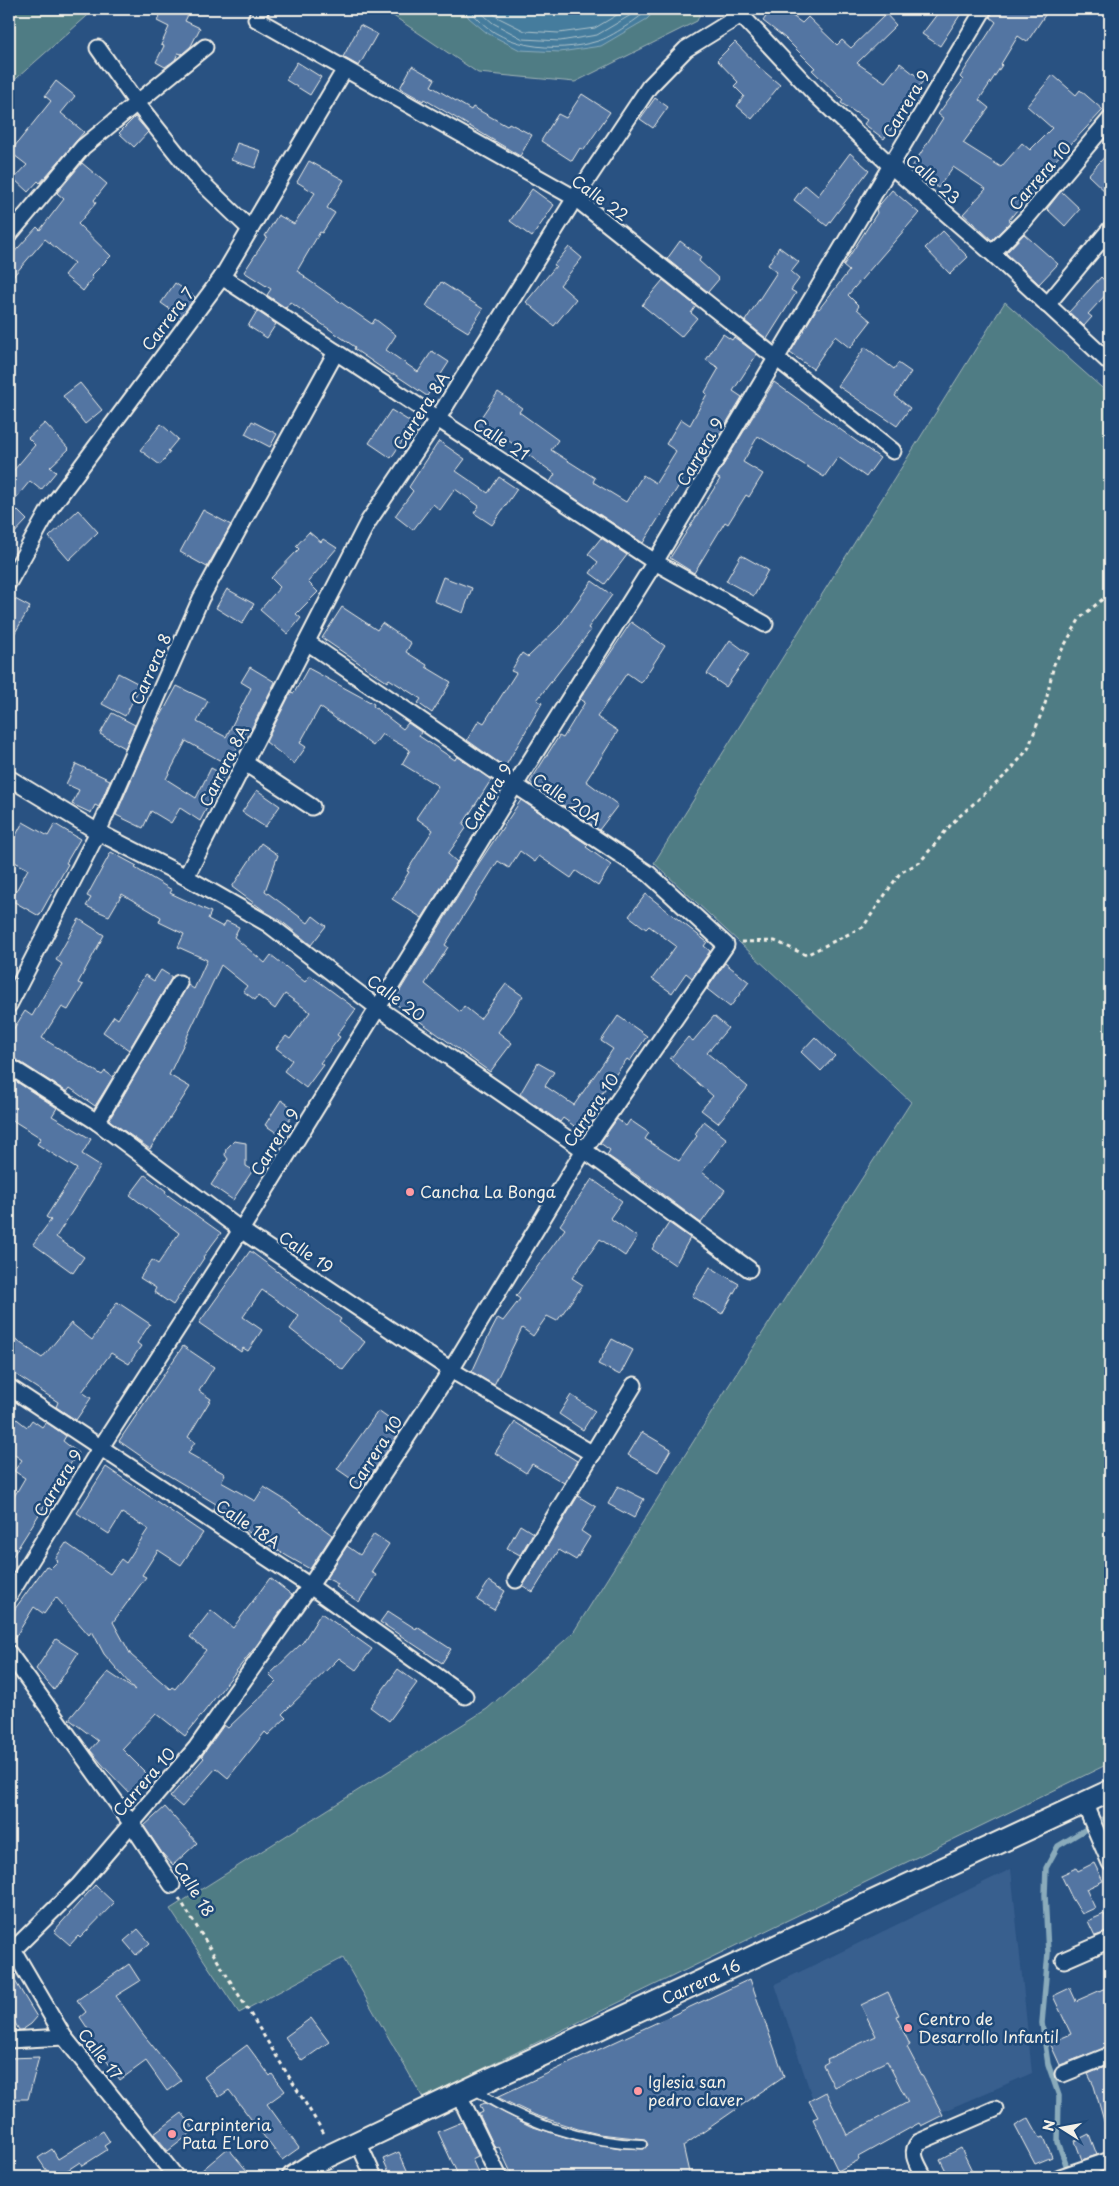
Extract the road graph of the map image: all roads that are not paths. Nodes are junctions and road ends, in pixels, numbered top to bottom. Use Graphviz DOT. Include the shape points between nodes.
graph roads {
  1 [pos="984,9"];
  2 [pos="743,12"];
  3 [pos="259,14"];
  4 [pos="205,46"];
  5 [pos="98,48"];
  6 [pos="345,70"];
  7 [pos="136,102"];
  8 [pos="1110,118"];
  9 [pos="890,165"];
  10 [pos="575,198"];
  11 [pos="250,229"];
  12 [pos="1110,229"];
  13 [pos="10,233"];
  14 [pos="992,253"];
  15 [pos="222,277"];
  16 [pos="1046,305"];
  17 [pos="336,352"];
  18 [pos="776,357"];
  19 [pos="1110,363"];
  20 [pos="438,418"];
  21 [pos="893,451"];
  22 [pos="655,562"];
  23 [pos="9,582"];
  24 [pos="765,624"];
  25 [pos="307,642"];
  26 [pos="245,763"];
  27 [pos="9,778"];
  28 [pos="515,785"];
  29 [pos="312,807"];
  30 [pos="98,832"];
  31 [pos="186,877"];
  32 [pos="726,945"];
  33 [pos="179,983"];
  34 [pos="9,1005"];
  35 [pos="378,1008"];
  36 [pos="9,1066"];
  37 [pos="97,1122"];
  38 [pos="584,1150"];
  39 [pos="241,1230"];
  40 [pos="749,1269"];
  41 [pos="451,1370"];
  42 [pos="634,1385"];
  43 [pos="9,1387"];
  44 [pos="101,1447"];
  45 [pos="593,1454"];
  46 [pos="516,1580"];
  47 [pos="310,1586"];
  48 [pos="9,1596"];
  49 [pos="9,1653"];
  50 [pos="465,1696"];
  51 [pos="1110,1791"];
  52 [pos="1084,1803"];
  53 [pos="131,1822"];
  54 [pos="1106,1842"];
  55 [pos="1110,1863"];
  56 [pos="172,1885"];
  57 [pos="1110,1940"];
  58 [pos="11,1947"];
  59 [pos="1064,1960"];
  60 [pos="64,2037"];
  61 [pos="9,2040"];
  62 [pos="1110,2055"];
  63 [pos="1063,2074"];
  64 [pos="466,2091"];
  65 [pos="995,2110"];
  66 [pos="358,2142"];
  67 [pos="642,2144"];
  68 [pos="1110,2160"];
  69 [pos="176,2177"];
  70 [pos="293,2177"];
  71 [pos="374,2177"];
  72 [pos="500,2177"];
  73 [pos="924,2177"];
  74 [pos="1060,2177"];
  1 -- 9 [label="street, Carrera 9"];
  2 -- 9 [label="street, Calle 23" via="815,94"];
  2 -- 10 [label="street, Carrera 8A" via="686,49 649,86"];
  3 -- 6 [label="street, Calle 22"];
  4 -- 7 [label="street"];
  5 -- 7 [label="street"];
  6 -- 10 [label="street, Calle 22"];
  6 -- 11 [label="street, Carrera 7"];
  7 -- 11 [label="street" via="194,175"];
  7 -- 13 [label="street" via="83,148"];
  8 -- 14 [label="street, Carrera 10" via="1025,220"];
  9 -- 14 [label="street, Calle 23"];
  9 -- 18 [label="street, Carrera 9"];
  10 -- 18 [label="street, Calle 22"];
  10 -- 20 [label="street, Carrera 8A"];
  11 -- 15 [label="street, Carrera 7"];
  12 -- 16 [label="street"];
  14 -- 16 [label="street, Calle 23"];
  15 -- 17 [label="street, Calle 21"];
  15 -- 23 [label="street, Carrera 7" via="49,510"];
  16 -- 19 [label="street, Calle 23"];
  17 -- 20 [label="street, Calle 21"];
  17 -- 30 [label="street, Carrera 8" via="201,598"];
  18 -- 21 [label="street, Calle 22"];
  18 -- 22 [label="street, Carrera 9"];
  20 -- 22 [label="street, Calle 21"];
  20 -- 25 [label="street, Carrera 8A" via="368,522"];
  22 -- 24 [label="street, Calle 21"];
  22 -- 28 [label="street, Carrera 9"];
  25 -- 26 [label="street, Carrera 8A"];
  25 -- 28 [label="street, Calle 20A"];
  26 -- 29 [label="street"];
  26 -- 31 [label="street, Carrera 8A"];
  27 -- 30 [label="street, Calle 20"];
  28 -- 32 [label="street, Calle 20A" via="649,874"];
  28 -- 35 [label="street, Carrera 9"];
  30 -- 31 [label="street, Calle 20"];
  30 -- 34 [label="street, Carrera 8"];
  31 -- 35 [label="street, Calle 20" via="268,924"];
  32 -- 38 [label="street, Carrera 10"];
  33 -- 37 [label="street"];
  35 -- 38 [label="street, Calle 20"];
  35 -- 39 [label="street, Carrera 9"];
  36 -- 37 [label="street, Calle 19"];
  37 -- 39 [label="street, Calle 19"];
  38 -- 40 [label="street, Calle 20"];
  38 -- 41 [label="street, Carrera 10"];
  39 -- 41 [label="street, Calle 19"];
  39 -- 44 [label="street, Carrera 9"];
  41 -- 45 [label="street, Calle 19"];
  41 -- 47 [label="street, Carrera 10"];
  42 -- 45 [label="street"];
  43 -- 44 [label="street, Calle 18A"];
  44 -- 47 [label="street, Calle 18A"];
  44 -- 48 [label="street, Carrera 9"];
  45 -- 46 [label="street"];
  47 -- 50 [label="street, Calle 18A"];
  47 -- 53 [label="street, Carrera 10" via="196,1748"];
  49 -- 53 [label="street, Calle 18"];
  51 -- 52 [label="main road, Carrera 16"];
  52 -- 54 [label="street"];
  52 -- 64 [label="main road, Carrera 16"];
  53 -- 56 [label="street, Calle 18"];
  53 -- 58 [label="street, Carrera 10" via="79,1885"];
  54 -- 55 [label="street"];
  57 -- 59 [label="street"];
  58 -- 60 [label="street, Calle 17"];
  60 -- 61 [label="street"];
  60 -- 69 [label="street, Calle 17"];
  62 -- 63 [label="street"];
  64 -- 66 [label="main road, Carrera 16"];
  64 -- 67 [label="lane" via="594,2141"];
  64 -- 72 [label="street"];
  65 -- 73 [label="street" via="918,2142 914,2153"];
  66 -- 70 [label="main road, Carrera 16"];
  66 -- 71 [label="street"];
  68 -- 74 [label="street"];
}
